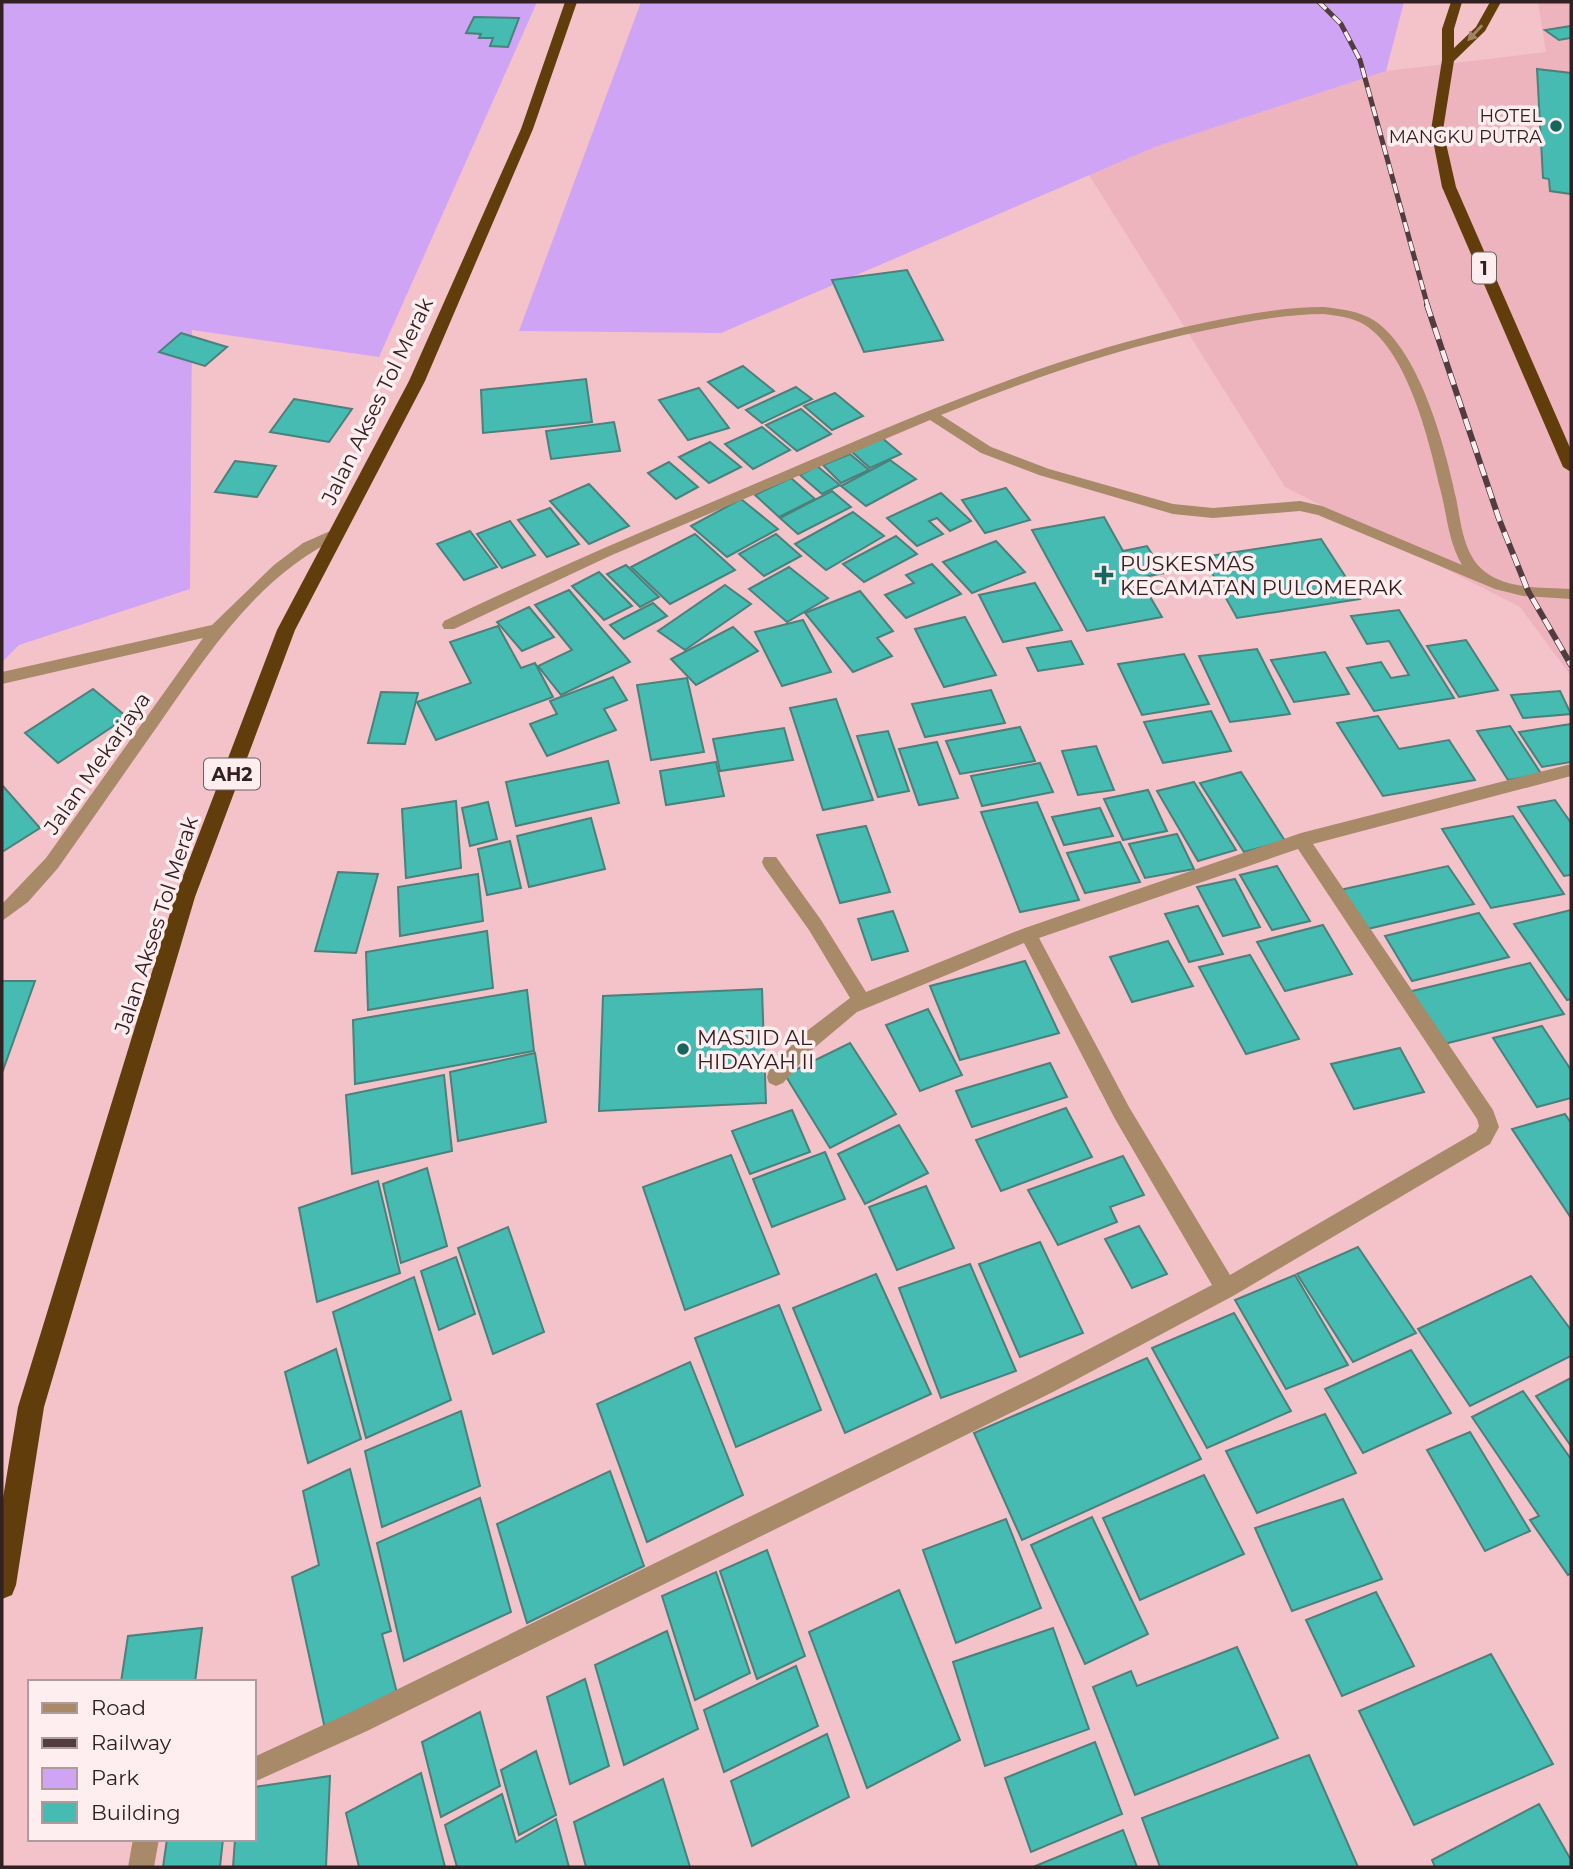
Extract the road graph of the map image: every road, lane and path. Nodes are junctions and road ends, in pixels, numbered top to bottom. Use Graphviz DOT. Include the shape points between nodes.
graph roads {
  1 [pos="571,2"];
  2 [pos="1456,2"];
  3 [pos="1495,2"];
  4 [pos="1448,60"];
  5 [pos="930,414"];
  6 [pos="1571,467"];
  7 [pos="337,533"];
  8 [pos="1481,577"];
  9 [pos="1571,594"];
  10 [pos="449,625"];
  11 [pos="217,629"];
  12 [pos="2,678"];
  13 [pos="1571,770"];
  14 [pos="1301,840"];
  15 [pos="770,862"];
  16 [pos="2,914"];
  17 [pos="1028,934"];
  18 [pos="862,1001"];
  19 [pos="776,1076"];
  20 [pos="1226,1289"];
  21 [pos="2,1584"];
  22 [pos="256,1769"];
  23 [pos="146,1841"];
  24 [pos="141,1867"];
  1 -- 7 [label="highway, Jalan Akses Tol Merak / AH2" via="527,129 428,355"];
  2 -- 4 [label="highway, 1" via="1448,29"];
  3 -- 4 [label="highway, one-way" via="1481,29"];
  4 -- 6 [label="highway, 1" via="1437,130 1449,187"];
  5 -- 8 [label="street" via="986,450 1044,472 1173,509 1213,513 1300,506 1322,511"];
  5 -- 8 [label="street" via="1046,370 1199,327 1276,313 1353,315 1373,325 1393,345 1405,367 1441,470 1465,561"];
  5 -- 10 [label="street" via="545,578"];
  7 -- 11 [label="street, Jalan Mekarjaya" via="308,546 279,568"];
  7 -- 21 [label="highway, Jalan Akses Tol Merak / AH2" via="286,630 185,897 31,1407"];
  8 -- 9 [label="street" via="1506,588"];
  11 -- 12 [label="street"];
  11 -- 16 [label="street, Jalan Mekarjaya" via="52,863"];
  13 -- 14 [label="street"];
  14 -- 17 [label="street"];
  14 -- 20 [label="street" via="1486,1116 1489,1127 1483,1138"];
  15 -- 18 [label="street"];
  17 -- 18 [label="street"];
  17 -- 20 [label="street" via="1122,1113"];
  18 -- 19 [label="street" via="806,1043"];
  20 -- 22 [label="street" via="1045,1384"];
  23 -- 24 [label="street"];
}
